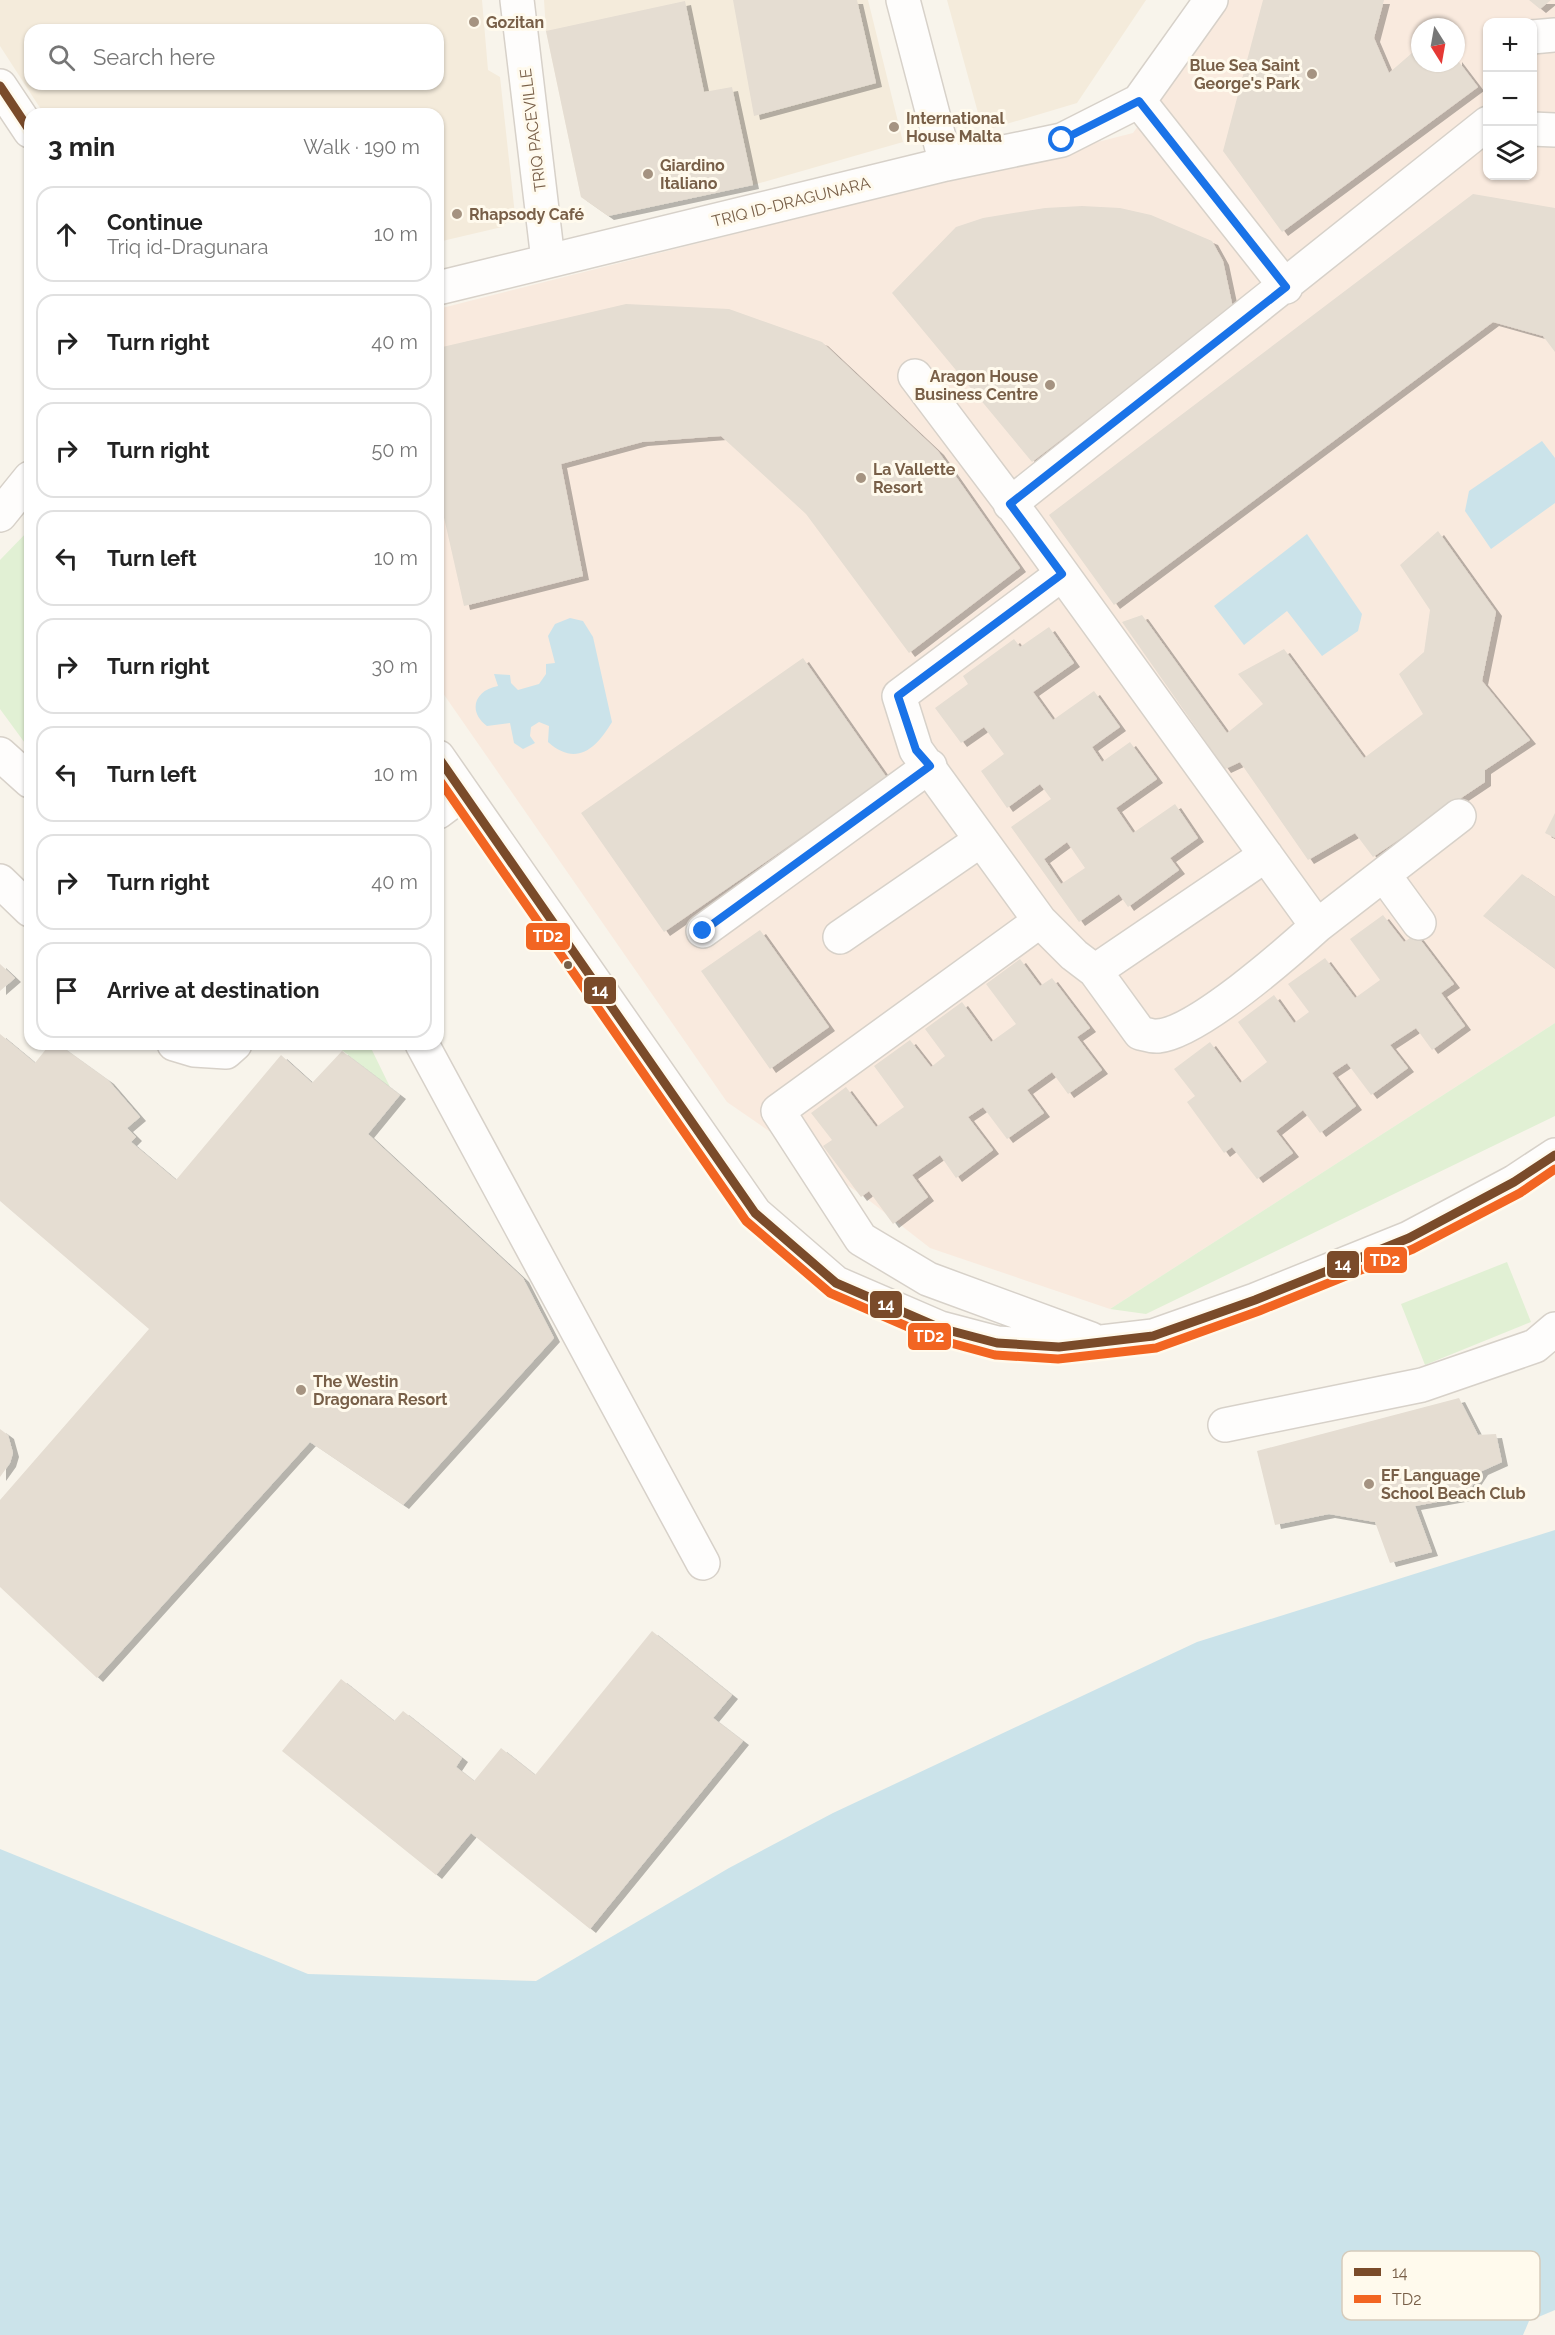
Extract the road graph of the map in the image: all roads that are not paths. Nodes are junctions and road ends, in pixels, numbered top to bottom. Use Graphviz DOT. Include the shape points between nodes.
graph roads {
  1 [pos="518,0"];
  2 [pos="903,0"];
  3 [pos="1210,0"];
  4 [pos="1555,35"];
  5 [pos="1537,37"];
  6 [pos="0,86"];
  7 [pos="1139,101"];
  8 [pos="24,122"];
  9 [pos="1484,126"];
  10 [pos="1537,129"];
  11 [pos="1555,130"];
  12 [pos="946,164"];
  13 [pos="548,260"];
  14 [pos="444,286"];
  15 [pos="1286,287"];
  16 [pos="915,375"];
  17 [pos="24,485"];
  18 [pos="1010,504"];
  19 [pos="0,515"];
  20 [pos="1062,574"];
  21 [pos="930,766"];
  22 [pos="444,780"];
  23 [pos="450,803"];
  24 [pos="1459,816"];
  25 [pos="981,840"];
  26 [pos="1266,855"];
  27 [pos="1383,875"];
  28 [pos="0,881"];
  29 [pos="24,904"];
  30 [pos="1040,921"];
  31 [pos="1419,923"];
  32 [pos="1317,926"];
  33 [pos="703,931"];
  34 [pos="840,937"];
  35 [pos="1095,970"];
  36 [pos="194,1050"];
  37 [pos="228,1050"];
  38 [pos="425,1050"];
  39 [pos="1555,1155"];
  40 [pos="1555,1329"];
  41 [pos="1104,1343"];
  42 [pos="1225,1425"];
  43 [pos="703,1563"];
  1 -- 13 [label="street, TRIQ PACEVILLE"];
  2 -- 12 [label="street"];
  3 -- 7 [label="street"];
  4 -- 5 [label="street"];
  6 -- 8 [label="street"];
  7 -- 12 [label="street, TRIQ ID-DRAGUNARA" via="1062,140"];
  7 -- 15 [label="street"];
  9 -- 15 [label="street"];
  10 -- 11 [label="street"];
  12 -- 13 [label="street, TRIQ ID-DRAGUNARA"];
  13 -- 14 [label="street, TRIQ ID-DRAGUNARA"];
  15 -- 18 [label="street"];
  16 -- 18 [label="street"];
  17 -- 19 [label="street"];
  18 -- 20 [label="street"];
  20 -- 21 [label="street" via="898,696 916,750"];
  20 -- 26 [label="street"];
  21 -- 25 [label="street"];
  21 -- 33 [label="street"];
  22 -- 23 [label="street"];
  23 -- 41 [label="street" via="755,1213 836,1283 940,1328 997,1343 1059,1347"];
  24 -- 27 [label="street"];
  25 -- 30 [label="street"];
  25 -- 34 [label="street"];
  26 -- 32 [label="street"];
  26 -- 35 [label="street"];
  27 -- 31 [label="street"];
  27 -- 32 [label="street"];
  28 -- 29 [label="street"];
  30 -- 35 [label="street"];
  30 -- 41 [label="street" via="778,1111 861,1239 928,1279"];
  32 -- 35 [label="street" via="1264,974 1187,1026 1159,1036 1140,1034"];
  36 -- 37 [label="street"];
  38 -- 43 [label="street"];
  39 -- 41 [label="street" via="1514,1182 1409,1238 1153,1336"];
  40 -- 42 [label="street" via="1534,1346 1422,1385"];
}
